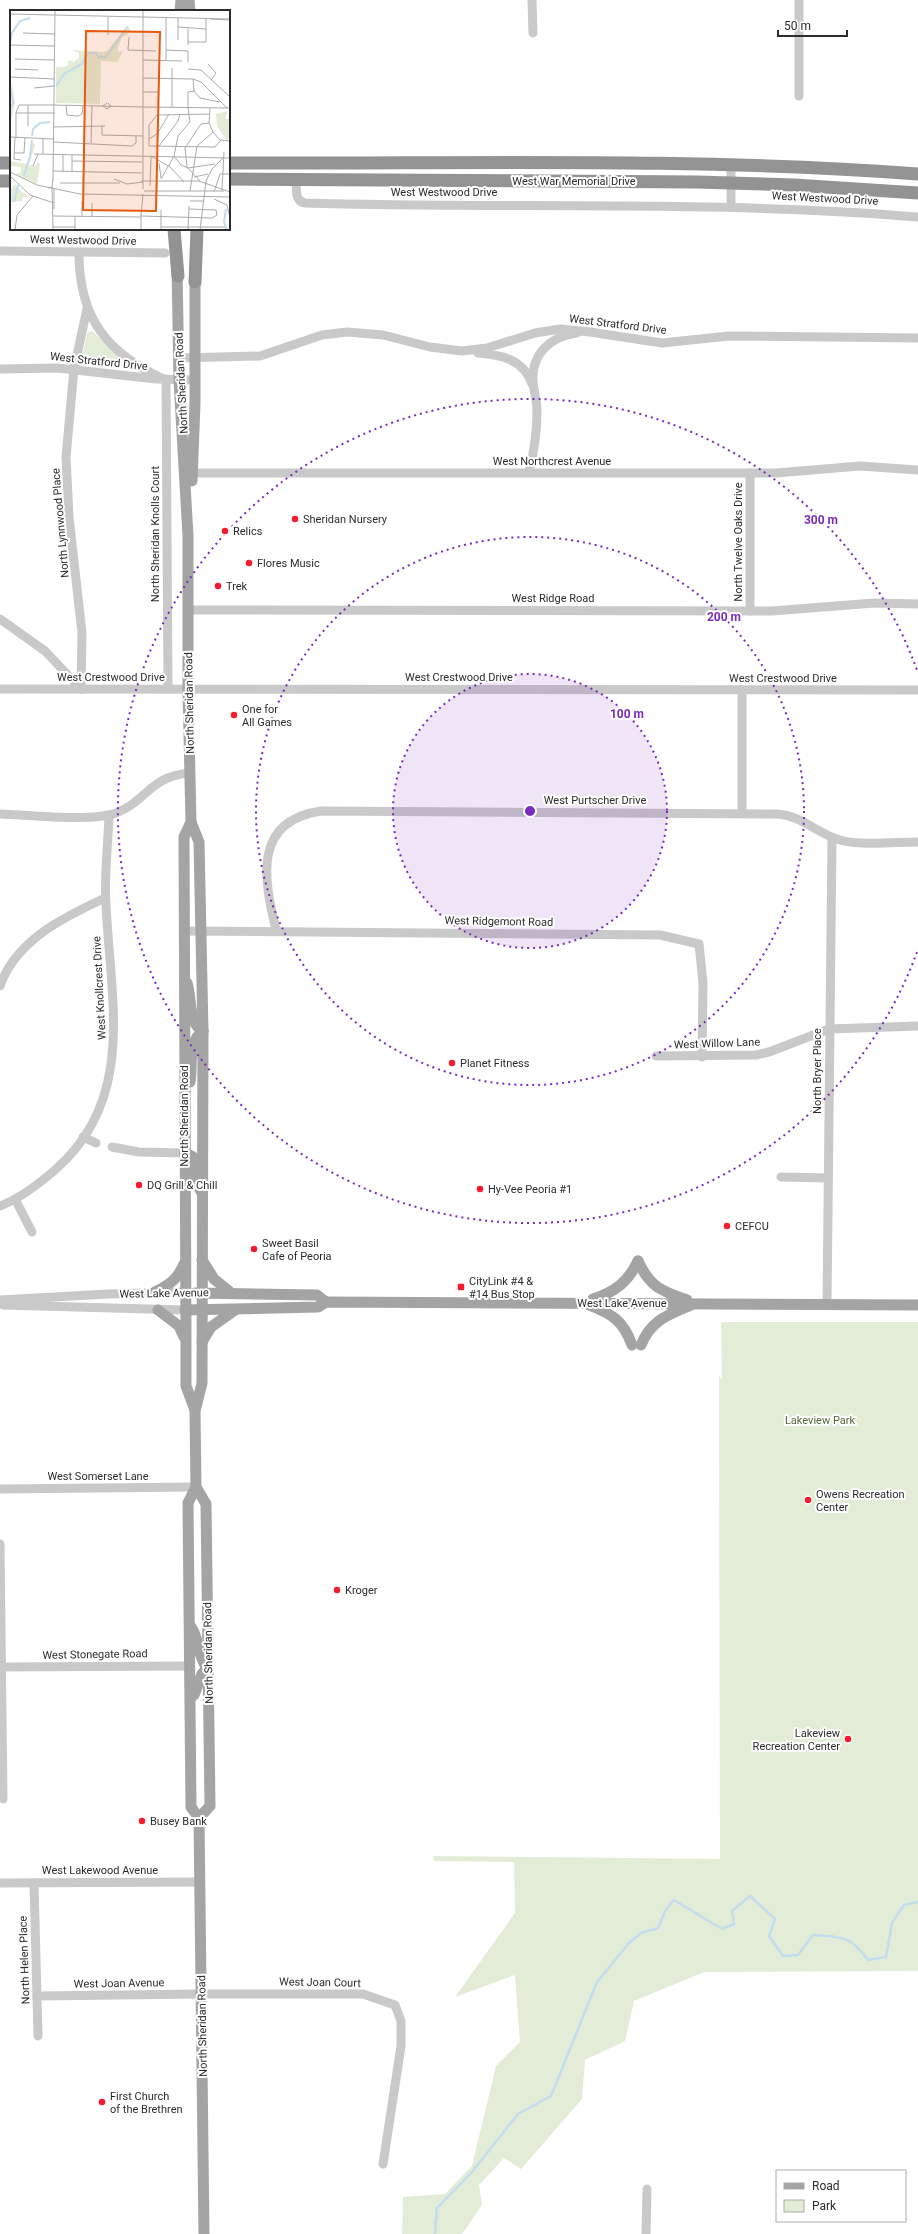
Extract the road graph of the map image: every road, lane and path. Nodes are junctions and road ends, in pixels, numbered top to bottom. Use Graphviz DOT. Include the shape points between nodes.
graph roads {
  1 [pos="181,0"];
  2 [pos="532,0"];
  3 [pos="799,0"];
  4 [pos="180,10"];
  5 [pos="533,33"];
  6 [pos="799,96"];
  7 [pos="230,156"];
  8 [pos="230,162"];
  9 [pos="327,163"];
  10 [pos="732,165"];
  11 [pos="918,174"];
  12 [pos="230,180"];
  13 [pos="296,180"];
  14 [pos="731,183"];
  15 [pos="230,184"];
  16 [pos="918,193"];
  17 [pos="731,206"];
  18 [pos="918,217"];
  19 [pos="176,230"];
  20 [pos="194,230"];
  21 [pos="197,230"];
  22 [pos="0,251"];
  23 [pos="79,253"];
  24 [pos="165,253"];
  25 [pos="178,276"];
  26 [pos="194,282"];
  27 [pos="87,309"];
  28 [pos="599,333"];
  29 [pos="918,338"];
  30 [pos="457,351"];
  31 [pos="179,358"];
  32 [pos="195,358"];
  33 [pos="0,369"];
  34 [pos="74,369"];
  35 [pos="166,380"];
  36 [pos="179,380"];
  37 [pos="195,380"];
  38 [pos="534,391"];
  39 [pos="918,470"];
  40 [pos="529,472"];
  41 [pos="189,473"];
  42 [pos="750,473"];
  43 [pos="918,604"];
  44 [pos="188,610"];
  45 [pos="750,610"];
  46 [pos="0,619"];
  47 [pos="80,688"];
  48 [pos="168,688"];
  49 [pos="0,689"];
  50 [pos="188,689"];
  51 [pos="742,690"];
  52 [pos="918,690"];
  53 [pos="190,774"];
  54 [pos="742,813"];
  55 [pos="0,814"];
  56 [pos="109,816"];
  57 [pos="191,822"];
  58 [pos="832,838"];
  59 [pos="918,842"];
  60 [pos="106,898"];
  61 [pos="276,930"];
  62 [pos="184,931"];
  63 [pos="201,931"];
  64 [pos="184,971"];
  65 [pos="0,986"];
  66 [pos="918,1026"];
  67 [pos="829,1028"];
  68 [pos="202,1031"];
  69 [pos="656,1056"];
  70 [pos="702,1057"];
  71 [pos="184,1096"];
  72 [pos="84,1137"];
  73 [pos="96,1143"];
  74 [pos="112,1147"];
  75 [pos="185,1152"];
  76 [pos="781,1177"];
  77 [pos="828,1178"];
  78 [pos="202,1193"];
  79 [pos="15,1199"];
  80 [pos="0,1206"];
  81 [pos="32,1232"];
  82 [pos="185,1260"];
  83 [pos="202,1260"];
  84 [pos="155,1292"];
  85 [pos="185,1292"];
  86 [pos="230,1292"];
  87 [pos="202,1293"];
  88 [pos="0,1300"];
  89 [pos="326,1302"];
  90 [pos="583,1302"];
  91 [pos="695,1303"];
  92 [pos="827,1304"];
  93 [pos="918,1304"];
  94 [pos="0,1305"];
  95 [pos="236,1309"];
  96 [pos="158,1310"];
  97 [pos="186,1310"];
  98 [pos="202,1310"];
  99 [pos="186,1340"];
  100 [pos="202,1342"];
  101 [pos="195,1411"];
  102 [pos="196,1487"];
  103 [pos="0,1489"];
  104 [pos="0,1544"];
  105 [pos="190,1624"];
  106 [pos="190,1666"];
  107 [pos="1,1667"];
  108 [pos="207,1668"];
  109 [pos="191,1705"];
  110 [pos="3,1799"];
  111 [pos="199,1818"];
  112 [pos="34,1882"];
  113 [pos="200,1882"];
  114 [pos="0,1883"];
  115 [pos="202,1994"];
  116 [pos="37,1996"];
  117 [pos="38,2036"];
  118 [pos="383,2164"];
  119 [pos="647,2189"];
  120 [pos="204,2234"];
  121 [pos="646,2234"];
  1 -- 4 [label="main road"];
  2 -- 5 [label="street"];
  3 -- 6 [label="street"];
  7 -- 9 [label="highway"];
  8 -- 9 [label="highway, West War Memorial Drive"];
  9 -- 10 [label="highway, West War Memorial Drive"];
  10 -- 11 [label="highway, West War Memorial Drive"];
  10 -- 14 [label="street"];
  12 -- 13 [label="highway, West War Memorial Drive"];
  13 -- 14 [label="highway, West War Memorial Drive"];
  13 -- 15 [label="highway"];
  13 -- 17 [label="street, West Westwood Drive" via="297,198 305,203"];
  14 -- 16 [label="highway, West War Memorial Drive"];
  14 -- 17 [label="street"];
  17 -- 18 [label="street, West Westwood Drive" via="834,210"];
  19 -- 25 [label="highway"];
  20 -- 26 [label="main road, North Sheridan Road"];
  21 -- 26 [label="highway"];
  22 -- 23 [label="street, West Westwood Drive"];
  23 -- 24 [label="street, West Westwood Drive"];
  23 -- 27 [label="street, North Lynnwood Place" via="80,284"];
  25 -- 31 [label="main road, North Sheridan Road"];
  26 -- 32 [label="main road, North Sheridan Road"];
  27 -- 34 [label="street, North Lynnwood Place"];
  27 -- 35 [label="street, North Lynnwood Place" via="99,329 122,355"];
  28 -- 29 [label="street, West Stratford Drive" via="662,343 729,336"];
  28 -- 30 [label="street, West Stratford Drive" via="552,330 487,348"];
  28 -- 38 [label="street" via="572,334 549,344 540,353 534,365"];
  30 -- 32 [label="street, West Stratford Drive" via="383,335 347,332 322,335 260,356"];
  30 -- 38 [label="street" via="506,357 524,369"];
  31 -- 32 [label="street, West Stratford Drive"];
  31 -- 36 [label="main road, North Sheridan Road"];
  32 -- 37 [label="main road, North Sheridan Road"];
  33 -- 34 [label="street, West Stratford Drive"];
  34 -- 35 [label="street, West Stratford Drive"];
  34 -- 47 [label="street, North Lynnwood Place" via="66,474 82,633"];
  35 -- 36 [label="street, West Stratford Drive"];
  35 -- 48 [label="street, North Sheridan Knolls Court"];
  36 -- 37 [label="street, West Stratford Drive"];
  36 -- 41 [label="main road, North Sheridan Road"];
  37 -- 41 [label="main road, North Sheridan Road"];
  38 -- 40 [label="street" via="537,404 537,432"];
  39 -- 42 [label="street, West Northcrest Avenue" via="860,466"];
  40 -- 41 [label="street, West Northcrest Avenue"];
  40 -- 42 [label="street, West Northcrest Avenue"];
  41 -- 44 [label="main road, North Sheridan Road"];
  42 -- 45 [label="street, North Twelve Oaks Drive"];
  43 -- 45 [label="street, West Ridge Road" via="874,603"];
  44 -- 45 [label="street, West Ridge Road"];
  44 -- 50 [label="main road, North Sheridan Road"];
  46 -- 47 [label="street" via="45,651"];
  47 -- 48 [label="street, West Crestwood Drive"];
  47 -- 49 [label="street, West Crestwood Drive"];
  48 -- 50 [label="street, West Crestwood Drive"];
  50 -- 51 [label="street, West Crestwood Drive"];
  50 -- 53 [label="main road, North Sheridan Road"];
  51 -- 52 [label="street, West Crestwood Drive"];
  51 -- 54 [label="street"];
  53 -- 56 [label="street" via="167,777 125,809"];
  53 -- 57 [label="main road, North Sheridan Road"];
  54 -- 58 [label="street, West Purtscher Drive" via="790,815"];
  54 -- 61 [label="street, West Purtscher Drive" via="329,810 308,813 284,826 272,842 268,854 266,879"];
  55 -- 56 [label="street"];
  56 -- 60 [label="street, West Knollcrest Drive"];
  57 -- 62 [label="main road, North Sheridan Road" via="184,837"];
  57 -- 63 [label="main road, North Sheridan Road" via="199,842"];
  58 -- 59 [label="street, West Purtscher Drive" via="851,842"];
  58 -- 67 [label="street, North Bryer Place"];
  60 -- 65 [label="street" via="72,915 31,941 12,962"];
  60 -- 72 [label="street, West Knollcrest Drive" via="114,1024 113,1055 105,1094"];
  61 -- 63 [label="street, West Ridgemont Road"];
  61 -- 70 [label="street, West Ridgemont Road" via="660,935 699,944"];
  62 -- 63 [label="street, West Ridgemont Road"];
  62 -- 64 [label="main road, North Sheridan Road"];
  63 -- 68 [label="main road, North Sheridan Road"];
  64 -- 68 [label="main road" via="191,995 193,1022 196,1028"];
  64 -- 71 [label="main road, North Sheridan Road"];
  66 -- 67 [label="street, West Willow Lane"];
  67 -- 70 [label="street, West Willow Lane" via="762,1054"];
  67 -- 77 [label="street, North Bryer Place"];
  68 -- 71 [label="main road" via="196,1035 192,1046 192,1073"];
  68 -- 78 [label="main road, North Sheridan Road"];
  69 -- 70 [label="street, West Willow Lane"];
  71 -- 75 [label="main road, North Sheridan Road"];
  72 -- 73 [label="street"];
  72 -- 79 [label="street, West Knollcrest Drive" via="58,1167"];
  74 -- 75 [label="street" via="146,1152"];
  75 -- 78 [label="main road" via="193,1157 194,1180"];
  75 -- 82 [label="main road, North Sheridan Road"];
  76 -- 77 [label="street"];
  77 -- 92 [label="street, North Bryer Place"];
  78 -- 83 [label="main road, North Sheridan Road"];
  79 -- 80 [label="street, West Knollcrest Drive"];
  79 -- 81 [label="street"];
  82 -- 84 [label="main road" via="179,1275 168,1286"];
  82 -- 85 [label="main road, North Sheridan Road"];
  83 -- 86 [label="main road" via="214,1279"];
  83 -- 87 [label="main road, North Sheridan Road"];
  84 -- 85 [label="street, West Lake Avenue"];
  84 -- 88 [label="street, West Lake Avenue"];
  85 -- 87 [label="main road, West Lake Avenue"];
  85 -- 97 [label="main road, North Sheridan Road"];
  86 -- 87 [label="main road, West Lake Avenue"];
  86 -- 89 [label="main road, West Lake Avenue" via="317,1295"];
  87 -- 98 [label="main road, North Sheridan Road"];
  89 -- 90 [label="main road, West Lake Avenue"];
  89 -- 95 [label="main road, West Lake Avenue" via="318,1307"];
  90 -- 91 [label="main road, West Lake Avenue"];
  90 -- 91 [label="main road" via="621,1322 637,1345 652,1325"];
  90 -- 91 [label="main road" via="605,1296 620,1287 632,1275 638,1261 645,1278 655,1286"];
  91 -- 92 [label="main road, West Lake Avenue"];
  92 -- 93 [label="main road, West Lake Avenue"];
  94 -- 96 [label="street, West Lake Avenue"];
  95 -- 98 [label="main road, West Lake Avenue"];
  95 -- 100 [label="main road" via="211,1328"];
  96 -- 97 [label="street, West Lake Avenue"];
  96 -- 99 [label="main road" via="179,1326"];
  97 -- 98 [label="main road, West Lake Avenue"];
  97 -- 99 [label="main road, North Sheridan Road"];
  98 -- 100 [label="main road, North Sheridan Road"];
  99 -- 101 [label="main road, North Sheridan Road" via="186,1386"];
  100 -- 101 [label="main road, North Sheridan Road" via="202,1383"];
  101 -- 102 [label="main road, North Sheridan Road"];
  102 -- 103 [label="street, West Somerset Lane"];
  102 -- 105 [label="main road, North Sheridan Road" via="188,1503"];
  102 -- 108 [label="main road, North Sheridan Road" via="206,1504"];
  104 -- 107 [label="street"];
  105 -- 106 [label="main road, North Sheridan Road"];
  105 -- 108 [label="main road" via="198,1640 202,1662"];
  106 -- 107 [label="street, West Stonegate Road"];
  106 -- 109 [label="main road, North Sheridan Road"];
  107 -- 110 [label="street"];
  108 -- 109 [label="main road" via="197,1683"];
  108 -- 111 [label="main road, North Sheridan Road" via="210,1806"];
  109 -- 111 [label="main road, North Sheridan Road" via="191,1807"];
  111 -- 113 [label="main road, North Sheridan Road"];
  112 -- 113 [label="street, West Lakewood Avenue"];
  112 -- 114 [label="street, West Lakewood Avenue"];
  112 -- 116 [label="street, North Helen Place"];
  113 -- 115 [label="main road, North Sheridan Road"];
  115 -- 116 [label="street, West Joan Avenue"];
  115 -- 118 [label="street, West Joan Court" via="363,1994 395,2005 400,2022 401,2046"];
  115 -- 120 [label="main road, North Sheridan Road"];
  116 -- 117 [label="street, North Helen Place"];
  119 -- 121 [label="street"];
}
